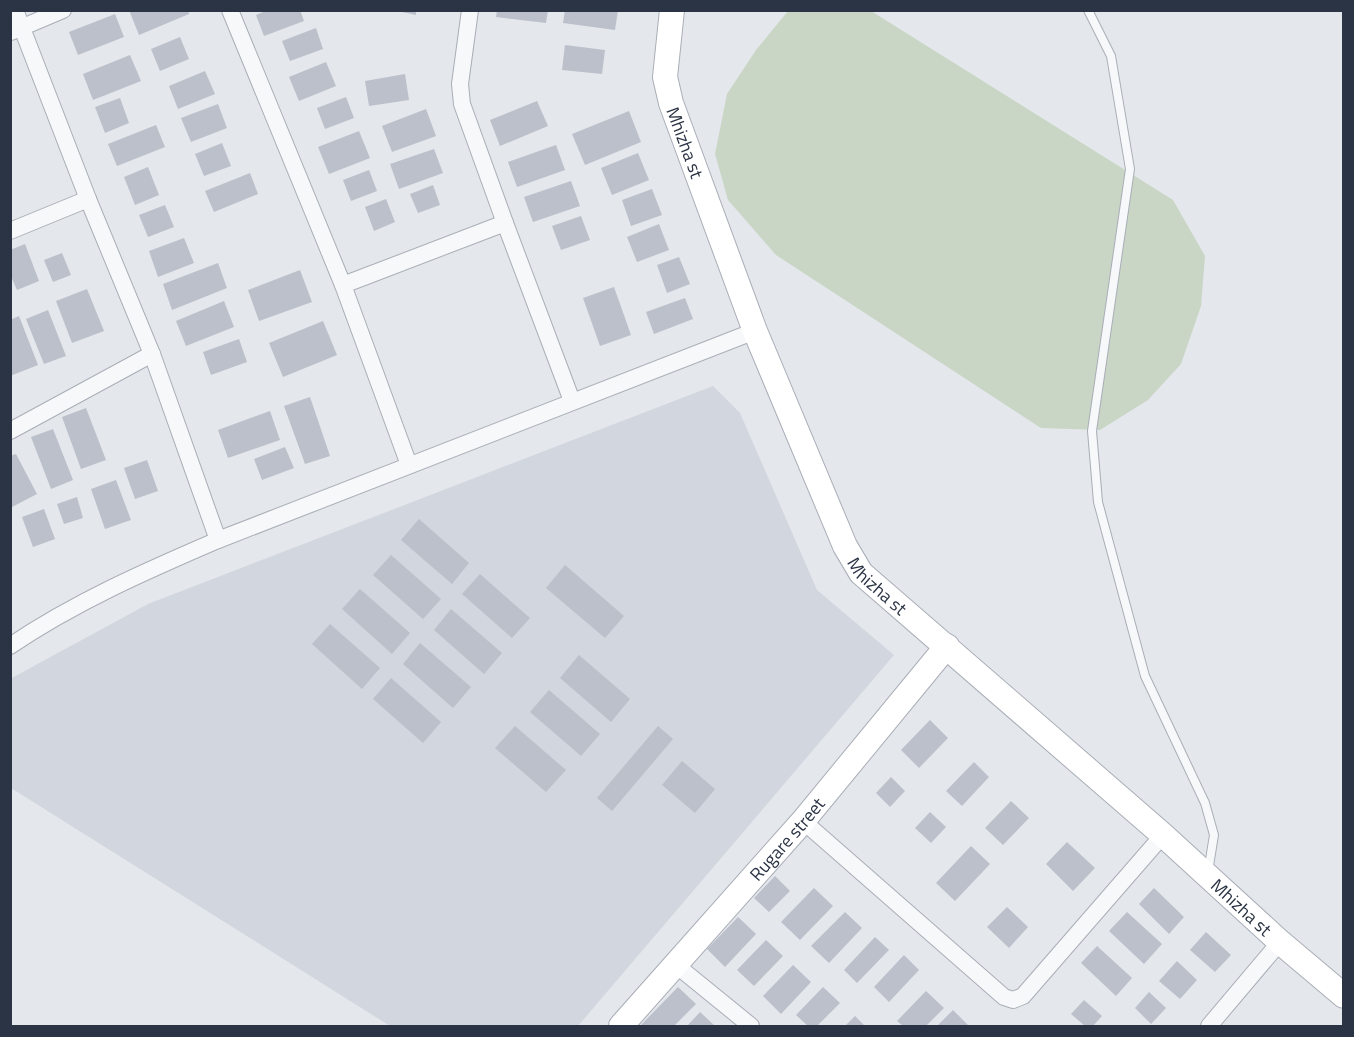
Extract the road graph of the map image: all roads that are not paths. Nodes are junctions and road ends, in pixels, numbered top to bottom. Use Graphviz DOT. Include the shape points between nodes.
graph roads {
  1 [pos="15,10"];
  2 [pos="63,10"];
  3 [pos="230,10"];
  4 [pos="470,10"];
  5 [pos="672,10"];
  6 [pos="1088,10"];
  7 [pos="16,30"];
  8 [pos="88,199"];
  9 [pos="505,223"];
  10 [pos="10,231"];
  11 [pos="343,285"];
  12 [pos="755,331"];
  13 [pos="152,354"];
  14 [pos="572,401"];
  15 [pos="10,431"];
  16 [pos="410,465"];
  17 [pos="218,540"];
  18 [pos="10,646"];
  19 [pos="947,646"];
  20 [pos="803,821"];
  21 [pos="1163,835"];
  22 [pos="1208,876"];
  23 [pos="1280,942"];
  24 [pos="676,965"];
  25 [pos="1343,994"];
  26 [pos="621,1026"];
  27 [pos="751,1026"];
  28 [pos="1209,1026"];
  1 -- 7 [label="street"];
  2 -- 7 [label="street"];
  3 -- 11 [label="street"];
  4 -- 9 [label="street" via="460,84 462,104"];
  5 -- 12 [label="street, Mhizha st" via="665,64 668,92"];
  6 -- 22 [label="lane" via="1111,56 1130,169 1092,430 1098,502 1145,676 1205,803 1214,835"];
  7 -- 8 [label="street"];
  8 -- 10 [label="street"];
  8 -- 13 [label="street"];
  9 -- 11 [label="street"];
  9 -- 14 [label="street"];
  11 -- 16 [label="street"];
  12 -- 14 [label="street"];
  12 -- 19 [label="street, Mhizha st" via="845,546 861,573"];
  13 -- 15 [label="street"];
  13 -- 17 [label="street"];
  14 -- 16 [label="street"];
  16 -- 17 [label="street"];
  17 -- 18 [label="street" via="47,621"];
  19 -- 20 [label="street, Rugare street"];
  19 -- 21 [label="street, Mhizha st"];
  20 -- 21 [label="street" via="1012,1000 1023,996"];
  20 -- 24 [label="street, Rugare street"];
  21 -- 22 [label="street, Mhizha st"];
  22 -- 23 [label="street, Mhizha st"];
  23 -- 25 [label="street, Mhizha st"];
  23 -- 28 [label="street"];
  24 -- 26 [label="street, Rugare street"];
  24 -- 27 [label="street"];
}
